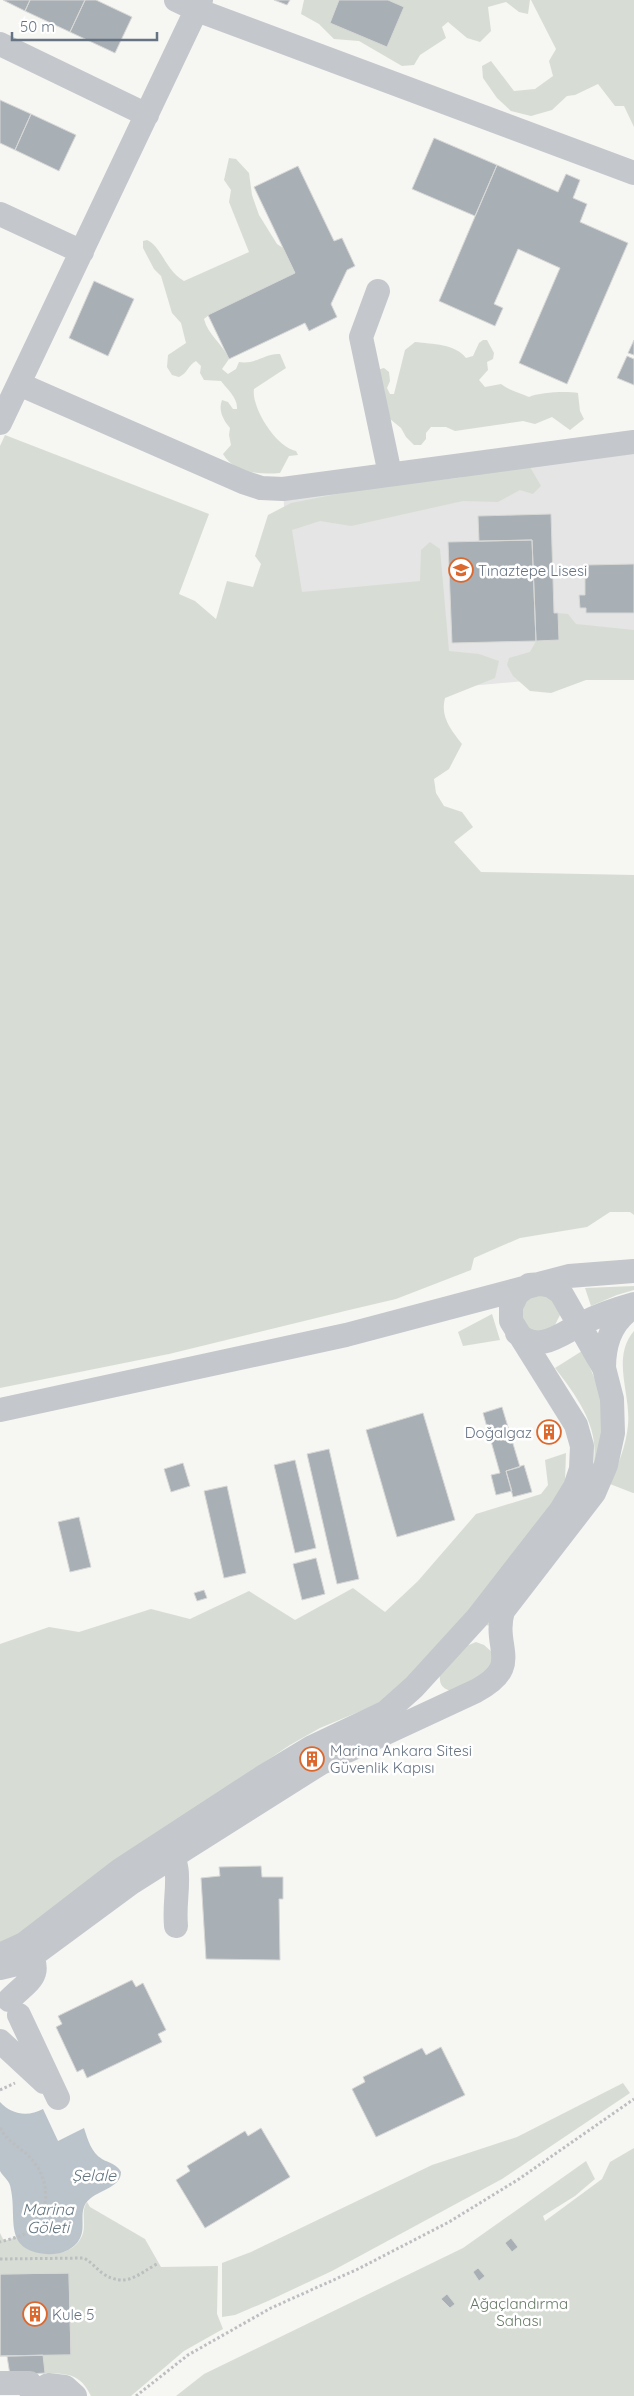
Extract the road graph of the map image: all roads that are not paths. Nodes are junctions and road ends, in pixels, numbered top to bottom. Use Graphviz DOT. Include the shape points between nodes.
graph roads {
  1 [pos="191,3"];
  2 [pos="0,44"];
  3 [pos="147,114"];
  4 [pos="634,173"];
  5 [pos="0,214"];
  6 [pos="82,252"];
  7 [pos="378,291"];
  8 [pos="19,384"];
  9 [pos="0,423"];
  10 [pos="634,442"];
  11 [pos="390,474"];
  12 [pos="634,1272"];
  13 [pos="529,1286"];
  14 [pos="476,1300"];
  15 [pos="634,1306"];
  16 [pos="580,1324"];
  17 [pos="515,1329"];
  18 [pos="604,1368"];
  19 [pos="0,1410"];
  20 [pos="461,1636"];
  21 [pos="503,1648"];
  22 [pos="432,1668"];
  23 [pos="456,1700"];
  24 [pos="170,1848"];
  25 [pos="176,1926"];
  26 [pos="28,1950"];
  27 [pos="0,1955"];
  28 [pos="0,1968"];
  29 [pos="9,2004"];
  30 [pos="0,2034"];
  31 [pos="0,2041"];
  32 [pos="0,2383"];
  33 [pos="37,2388"];
  34 [pos="75,2396"];
  1 -- 3 [label="street"];
  1 -- 4 [label="street"];
  2 -- 3 [label="street"];
  3 -- 6 [label="street"];
  5 -- 6 [label="street"];
  6 -- 8 [label="street"];
  7 -- 11 [label="street" via="360,337"];
  8 -- 9 [label="street"];
  8 -- 11 [label="street" via="261,488 283,489"];
  10 -- 11 [label="street"];
  12 -- 13 [label="street" via="575,1275"];
  13 -- 14 [label="street"];
  13 -- 16 [label="street" via="542,1284 555,1288"];
  13 -- 17 [label="street" via="521,1290 512,1302 510,1312"];
  14 -- 17 [label="street" via="493,1304"];
  14 -- 19 [label="street" via="346,1335"];
  15 -- 16 [label="street" via="612,1310"];
  15 -- 18 [label="street" via="620,1319 608,1338"];
  16 -- 17 [label="street" via="544,1342 528,1341"];
  16 -- 18 [label="street"];
  17 -- 20 [label="street" via="576,1425 582,1446 581,1469 575,1487 560,1510"];
  18 -- 21 [label="street" via="610,1388 613,1420 606,1465 594,1493 503,1611"];
  20 -- 21 [label="street" via="472,1633 488,1635"];
  20 -- 22 [label="street"];
  21 -- 23 [label="street" via="502,1669 498,1677"];
  22 -- 23 [label="street" via="432,1683 436,1690 448,1700"];
  22 -- 24 [label="street" via="386,1712 312,1746 264,1776"];
  23 -- 24 [label="street" via="321,1763"];
  24 -- 25 [label="street" via="178,1872"];
  24 -- 26 [label="street" via="120,1870"];
  26 -- 27 [label="street"];
  26 -- 28 [label="street" via="21,1963"];
  26 -- 29 [label="street" via="36,1964 33,1975"];
  29 -- 30 [label="street" via="18,2021 12,2030"];
  29 -- 31 [label="street" via="58,2098"];
  32 -- 33 [label="street"];
  33 -- 34 [label="street" via="65,2387"];
}
